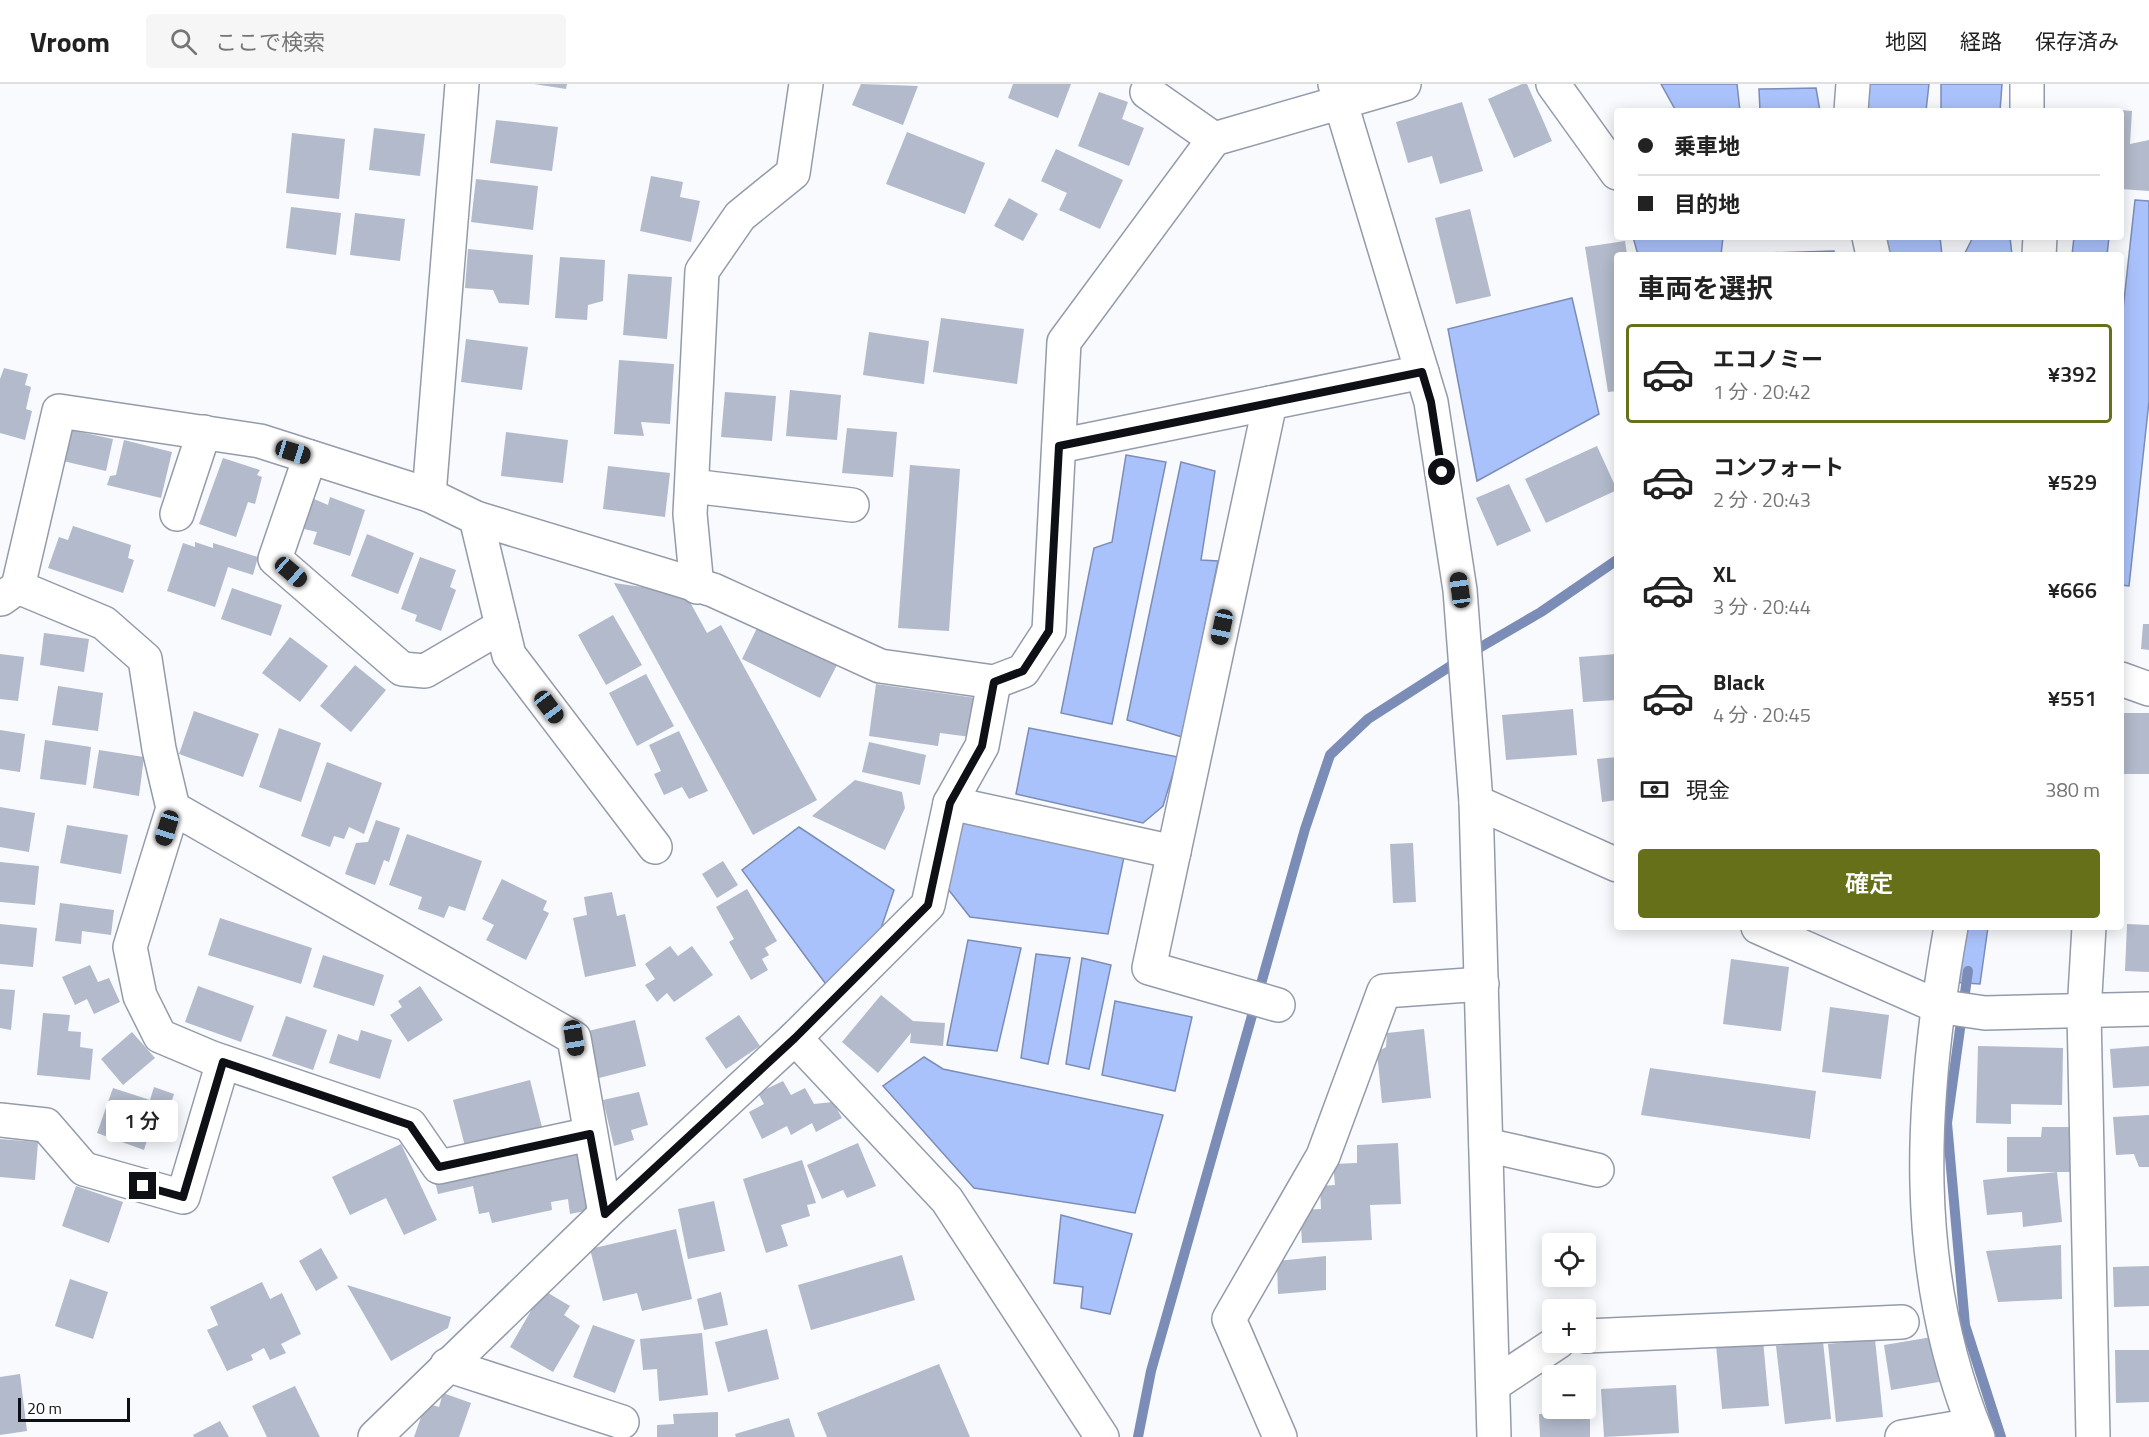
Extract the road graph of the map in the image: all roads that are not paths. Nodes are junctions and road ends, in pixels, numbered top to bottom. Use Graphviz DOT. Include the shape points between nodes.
graph roads {
  1 [pos="462,84"];
  2 [pos="806,84"];
  3 [pos="1404,84"];
  4 [pos="1553,84"];
  5 [pos="1853,84"];
  6 [pos="2027,84"];
  7 [pos="1148,92"];
  8 [pos="1337,94"];
  9 [pos="1851,108"];
  10 [pos="2026,108"];
  11 [pos="1214,139"];
  12 [pos="1614,169"];
  13 [pos="1422,372"];
  14 [pos="1270,403"];
  15 [pos="204,432"];
  16 [pos="1059,446"];
  17 [pos="310,457"];
  18 [pos="692,486"];
  19 [pos="429,495"];
  20 [pos="852,505"];
  21 [pos="177,514"];
  22 [pos="476,518"];
  23 [pos="697,587"];
  24 [pos="9,593"];
  25 [pos="502,626"];
  26 [pos="2124,680"];
  27 [pos="994,682"];
  28 [pos="2149,689"];
  29 [pos="1476,802"];
  30 [pos="950,803"];
  31 [pos="173,808"];
  32 [pos="654,848"];
  33 [pos="1174,852"];
  34 [pos="1614,864"];
  35 [pos="1765,930"];
  36 [pos="1950,930"];
  37 [pos="2089,930"];
  38 [pos="1482,984"];
  39 [pos="1278,1005"];
  40 [pos="1937,1006"];
  41 [pos="2149,1009"];
  42 [pos="2084,1012"];
  43 [pos="795,1038"];
  44 [pos="223,1062"];
  45 [pos="0,1120"];
  46 [pos="590,1134"];
  47 [pos="1486,1145"];
  48 [pos="1597,1170"];
  49 [pos="605,1214"];
  50 [pos="1902,1322"];
  51 [pos="1596,1336"];
  52 [pos="1542,1353"];
  53 [pos="447,1365"];
  54 [pos="1493,1385"];
  55 [pos="622,1422"];
  56 [pos="1976,1431"];
  57 [pos="375,1437"];
  58 [pos="1102,1437"];
  59 [pos="1280,1437"];
  60 [pos="1494,1437"];
  61 [pos="1902,1437"];
  62 [pos="2094,1437"];
  1 -- 19 [label="street"];
  2 -- 18 [label="street" via="793,173 740,216 702,271"];
  3 -- 8 [label="street"];
  4 -- 12 [label="street"];
  5 -- 9 [label="street"];
  6 -- 10 [label="street"];
  7 -- 11 [label="street"];
  8 -- 11 [label="street"];
  8 -- 13 [label="street"];
  11 -- 16 [label="street" via="1064,342"];
  13 -- 14 [label="street"];
  13 -- 29 [label="street" via="1431,402 1460,590"];
  14 -- 16 [label="street"];
  14 -- 33 [label="street"];
  15 -- 17 [label="street" via="260,441"];
  15 -- 21 [label="street"];
  15 -- 24 [label="street" via="59,411"];
  16 -- 27 [label="street" via="1049,631 1023,671"];
  17 -- 19 [label="street"];
  17 -- 25 [label="street" via="275,559 402,669 425,671"];
  18 -- 20 [label="street"];
  18 -- 23 [label="street" via="690,514"];
  19 -- 22 [label="street"];
  22 -- 23 [label="street"];
  22 -- 25 [label="street"];
  23 -- 27 [label="street" via="713,590 880,666"];
  24 -- 31 [label="street" via="104,623 145,660"];
  25 -- 32 [label="street" via="509,654"];
  26 -- 28 [label="street"];
  27 -- 30 [label="street" via="982,746"];
  29 -- 34 [label="street"];
  29 -- 38 [label="street"];
  30 -- 33 [label="street"];
  30 -- 43 [label="street" via="928,905"];
  31 -- 44 [label="street" via="130,947 140,996 160,1036"];
  31 -- 46 [label="street" via="574,1038"];
  33 -- 39 [label="street" via="1149,968"];
  35 -- 40 [label="street"];
  36 -- 40 [label="street"];
  37 -- 42 [label="street"];
  38 -- 47 [label="street"];
  38 -- 59 [label="street" via="1384,991 1323,1156 1229,1318"];
  40 -- 42 [label="street" via="1985,1013"];
  40 -- 56 [label="street" via="1926,1120 1928,1221 1940,1312 1964,1402"];
  41 -- 42 [label="street"];
  42 -- 62 [label="street"];
  43 -- 49 [label="street"];
  43 -- 58 [label="street" via="947,1200"];
  44 -- 45 [label="street" via="183,1197 84,1169 46,1125"];
  44 -- 46 [label="street" via="410,1125 439,1167"];
  46 -- 49 [label="street"];
  47 -- 48 [label="street"];
  47 -- 54 [label="street"];
  49 -- 53 [label="street"];
  50 -- 51 [label="street"];
  52 -- 54 [label="street"];
  53 -- 55 [label="street"];
  53 -- 57 [label="street"];
  54 -- 60 [label="street"];
  56 -- 61 [label="street"];
}
